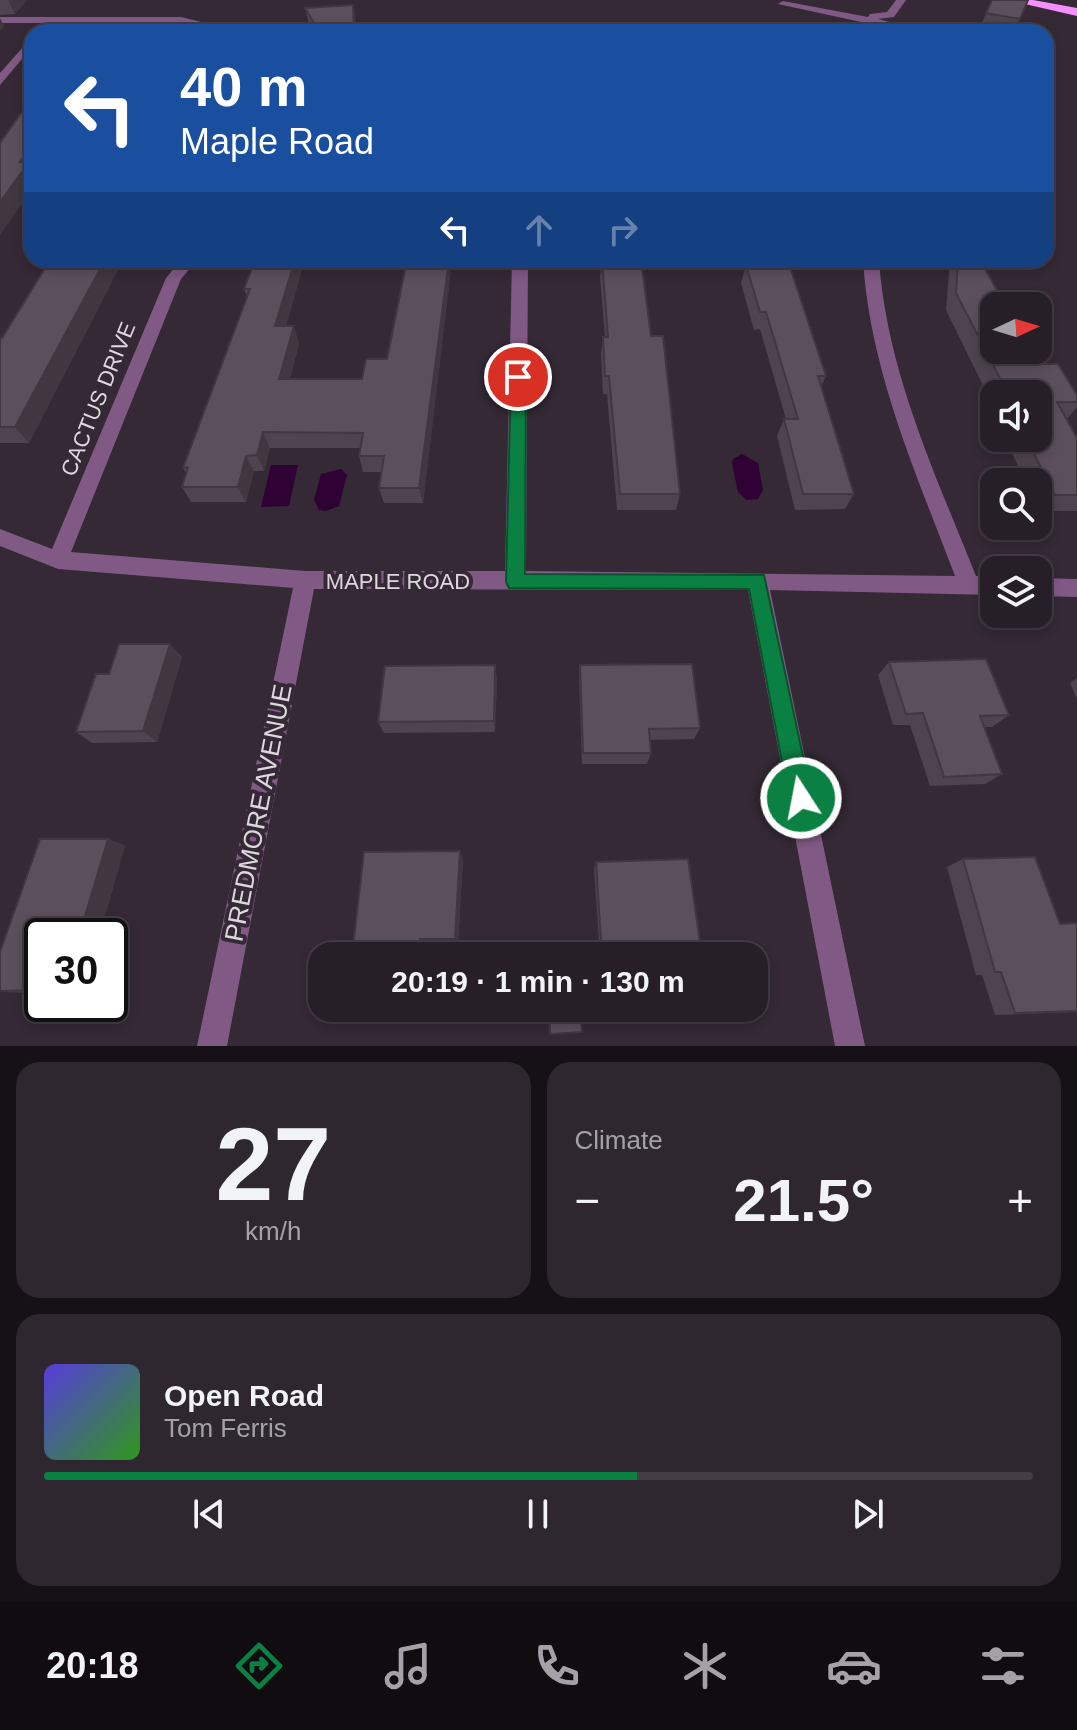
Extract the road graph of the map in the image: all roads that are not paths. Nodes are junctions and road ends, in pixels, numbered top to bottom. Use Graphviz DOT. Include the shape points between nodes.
graph roads {
  1 [pos="872,0"];
  2 [pos="901,0"];
  3 [pos="1013,0"];
  4 [pos="783,4"];
  5 [pos="1077,12"];
  6 [pos="873,19"];
  7 [pos="0,20"];
  8 [pos="46,21"];
  9 [pos="44,24"];
  10 [pos="200,24"];
  11 [pos="892,24"];
  12 [pos="24,50"];
  13 [pos="0,81"];
  14 [pos="182,268"];
  15 [pos="520,268"];
  16 [pos="871,268"];
  17 [pos="0,537"];
  18 [pos="58,560"];
  19 [pos="305,580"];
  20 [pos="757,581"];
  21 [pos="515,582"];
  22 [pos="969,586"];
  23 [pos="980,586"];
  24 [pos="1052,587"];
  25 [pos="1077,588"];
  26 [pos="212,1046"];
  27 [pos="850,1046"];
  1 -- 6 [label="street" via="866,8"];
  2 -- 6 [label="street" via="890,15"];
  3 -- 5 [label="highway"];
  4 -- 6 [label="street"];
  6 -- 11 [label="street"];
  7 -- 8 [label="street"];
  8 -- 9 [label="street"];
  8 -- 10 [label="street"];
  12 -- 13 [label="street"];
  14 -- 18 [label="street, CACTUS DRIVE"];
  15 -- 21 [label="street"];
  16 -- 22 [label="street" via="903,412"];
  17 -- 18 [label="street, MAPLE ROAD"];
  18 -- 19 [label="street, MAPLE ROAD"];
  19 -- 21 [label="street, MAPLE ROAD"];
  19 -- 26 [label="street, PREDMORE AVENUE"];
  20 -- 21 [label="street, MAPLE ROAD"];
  20 -- 22 [label="street, MAPLE ROAD"];
  20 -- 27 [label="street"];
  22 -- 23 [label="street, MAPLE ROAD"];
  24 -- 25 [label="street"];
}
